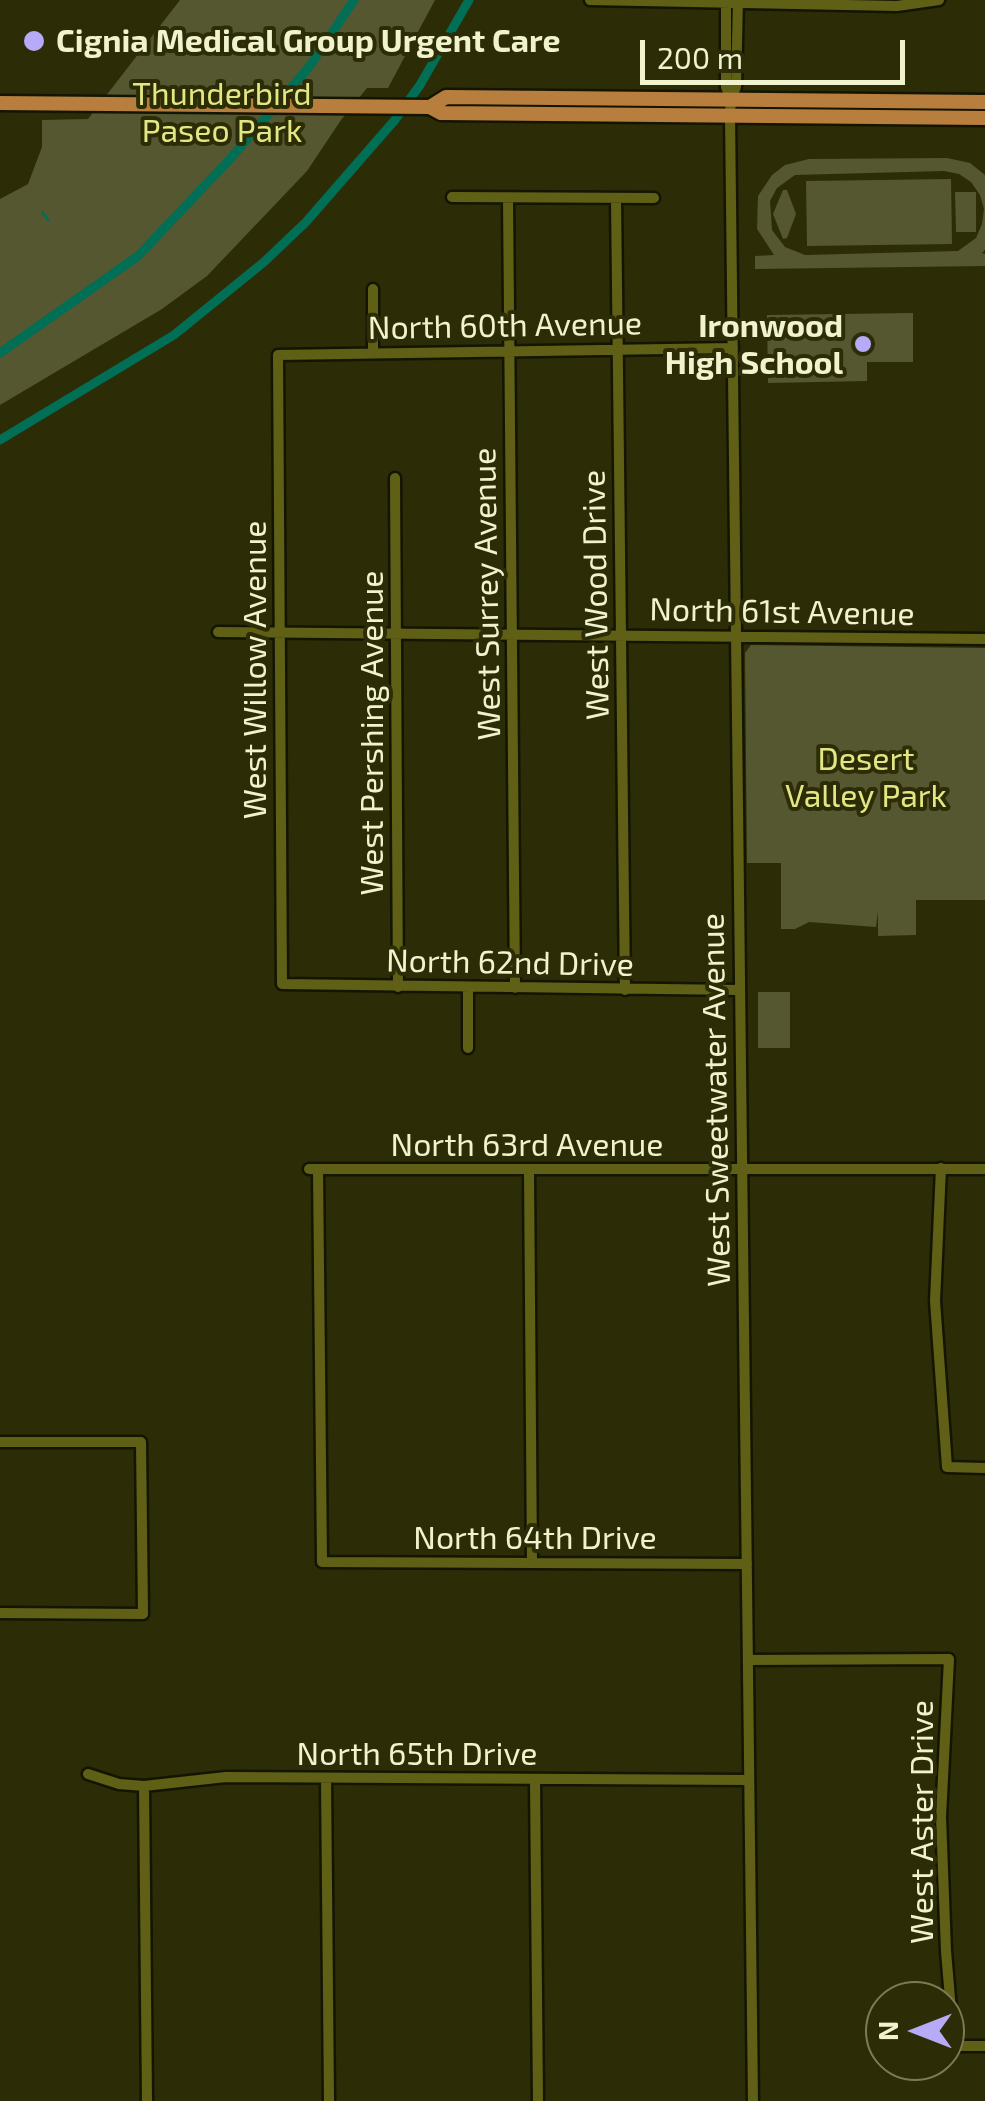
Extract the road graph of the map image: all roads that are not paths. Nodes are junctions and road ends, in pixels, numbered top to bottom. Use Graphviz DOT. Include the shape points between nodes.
graph roads {
  1 [pos="590,0"];
  2 [pos="939,0"];
  3 [pos="732,2"];
  4 [pos="807,2"];
  5 [pos="985,102"];
  6 [pos="0,103"];
  7 [pos="731,107"];
  8 [pos="985,118"];
  9 [pos="452,198"];
  10 [pos="616,198"];
  11 [pos="654,198"];
  12 [pos="508,199"];
  13 [pos="372,289"];
  14 [pos="733,348"];
  15 [pos="618,349"];
  16 [pos="509,350"];
  17 [pos="373,353"];
  18 [pos="278,355"];
  19 [pos="395,478"];
  20 [pos="218,632"];
  21 [pos="279,633"];
  22 [pos="396,634"];
  23 [pos="512,635"];
  24 [pos="623,636"];
  25 [pos="736,636"];
  26 [pos="985,639"];
  27 [pos="282,984"];
  28 [pos="398,987"];
  29 [pos="468,988"];
  30 [pos="515,988"];
  31 [pos="625,990"];
  32 [pos="738,990"];
  33 [pos="468,1048"];
  34 [pos="742,1166"];
  35 [pos="941,1168"];
  36 [pos="985,1169"];
  37 [pos="529,1170"];
  38 [pos="0,1442"];
  39 [pos="985,1468"];
  40 [pos="322,1562"];
  41 [pos="532,1563"];
  42 [pos="747,1564"];
  43 [pos="0,1613"];
  44 [pos="748,1660"];
  45 [pos="88,1774"];
  46 [pos="326,1778"];
  47 [pos="535,1780"];
  48 [pos="749,1780"];
  49 [pos="144,1786"];
  50 [pos="985,2046"];
  51 [pos="147,2101"];
  52 [pos="329,2101"];
  53 [pos="538,2101"];
  54 [pos="752,2101"];
  1 -- 3 [label="street"];
  2 -- 4 [label="street" via="897,6"];
  3 -- 4 [label="street"];
  3 -- 7 [label="street, West Sweetwater Avenue"];
  5 -- 7 [label="main road"];
  6 -- 7 [label="main road" via="423,107 441,114"];
  7 -- 8 [label="main road"];
  7 -- 14 [label="street, West Sweetwater Avenue"];
  9 -- 12 [label="street"];
  10 -- 11 [label="street"];
  10 -- 12 [label="street"];
  10 -- 15 [label="street, West Wood Drive"];
  12 -- 16 [label="street, West Surrey Avenue"];
  13 -- 17 [label="street"];
  14 -- 15 [label="street, North 60th Avenue"];
  14 -- 25 [label="street, West Sweetwater Avenue"];
  15 -- 16 [label="street, North 60th Avenue"];
  15 -- 24 [label="street, West Wood Drive"];
  16 -- 17 [label="street, North 60th Avenue"];
  16 -- 23 [label="street, West Surrey Avenue"];
  17 -- 18 [label="street, North 60th Avenue"];
  18 -- 21 [label="street, West Willow Avenue"];
  19 -- 22 [label="street, West Pershing Avenue"];
  20 -- 21 [label="street, North 61st Avenue"];
  21 -- 22 [label="street, North 61st Avenue"];
  21 -- 27 [label="street, West Willow Avenue"];
  22 -- 23 [label="street, North 61st Avenue"];
  22 -- 28 [label="street, West Pershing Avenue"];
  23 -- 24 [label="street, North 61st Avenue"];
  23 -- 30 [label="street, West Surrey Avenue"];
  24 -- 25 [label="street, North 61st Avenue"];
  24 -- 31 [label="street, West Wood Drive"];
  25 -- 26 [label="street, North 61st Avenue"];
  25 -- 32 [label="street, West Sweetwater Avenue"];
  27 -- 28 [label="street, North 62nd Drive"];
  28 -- 29 [label="street, North 62nd Drive"];
  29 -- 30 [label="street, North 62nd Drive"];
  29 -- 33 [label="street"];
  30 -- 31 [label="street, North 62nd Drive"];
  31 -- 32 [label="street, North 62nd Drive"];
  32 -- 34 [label="street, West Sweetwater Avenue"];
  34 -- 35 [label="street, North 63rd Avenue"];
  34 -- 37 [label="street, North 63rd Avenue"];
  34 -- 42 [label="street, West Sweetwater Avenue"];
  35 -- 36 [label="street, North 63rd Avenue"];
  35 -- 39 [label="street" via="935,1301 947,1467"];
  37 -- 40 [label="street, North 63rd Avenue" via="314,1169"];
  37 -- 41 [label="street"];
  38 -- 43 [label="street" via="140,1442 144,1614"];
  40 -- 41 [label="street, North 64th Drive"];
  41 -- 42 [label="street, North 64th Drive"];
  42 -- 44 [label="street, West Sweetwater Avenue"];
  44 -- 48 [label="street, West Sweetwater Avenue"];
  44 -- 50 [label="street, West Aster Drive" via="949,1659 941,1817 954,2046"];
  45 -- 49 [label="street, North 65th Drive"];
  46 -- 47 [label="street, North 65th Drive"];
  46 -- 49 [label="street, North 65th Drive" via="226,1777"];
  46 -- 52 [label="street"];
  47 -- 48 [label="street, North 65th Drive"];
  47 -- 53 [label="street"];
  48 -- 54 [label="street, West Sweetwater Avenue"];
  49 -- 51 [label="street"];
}
